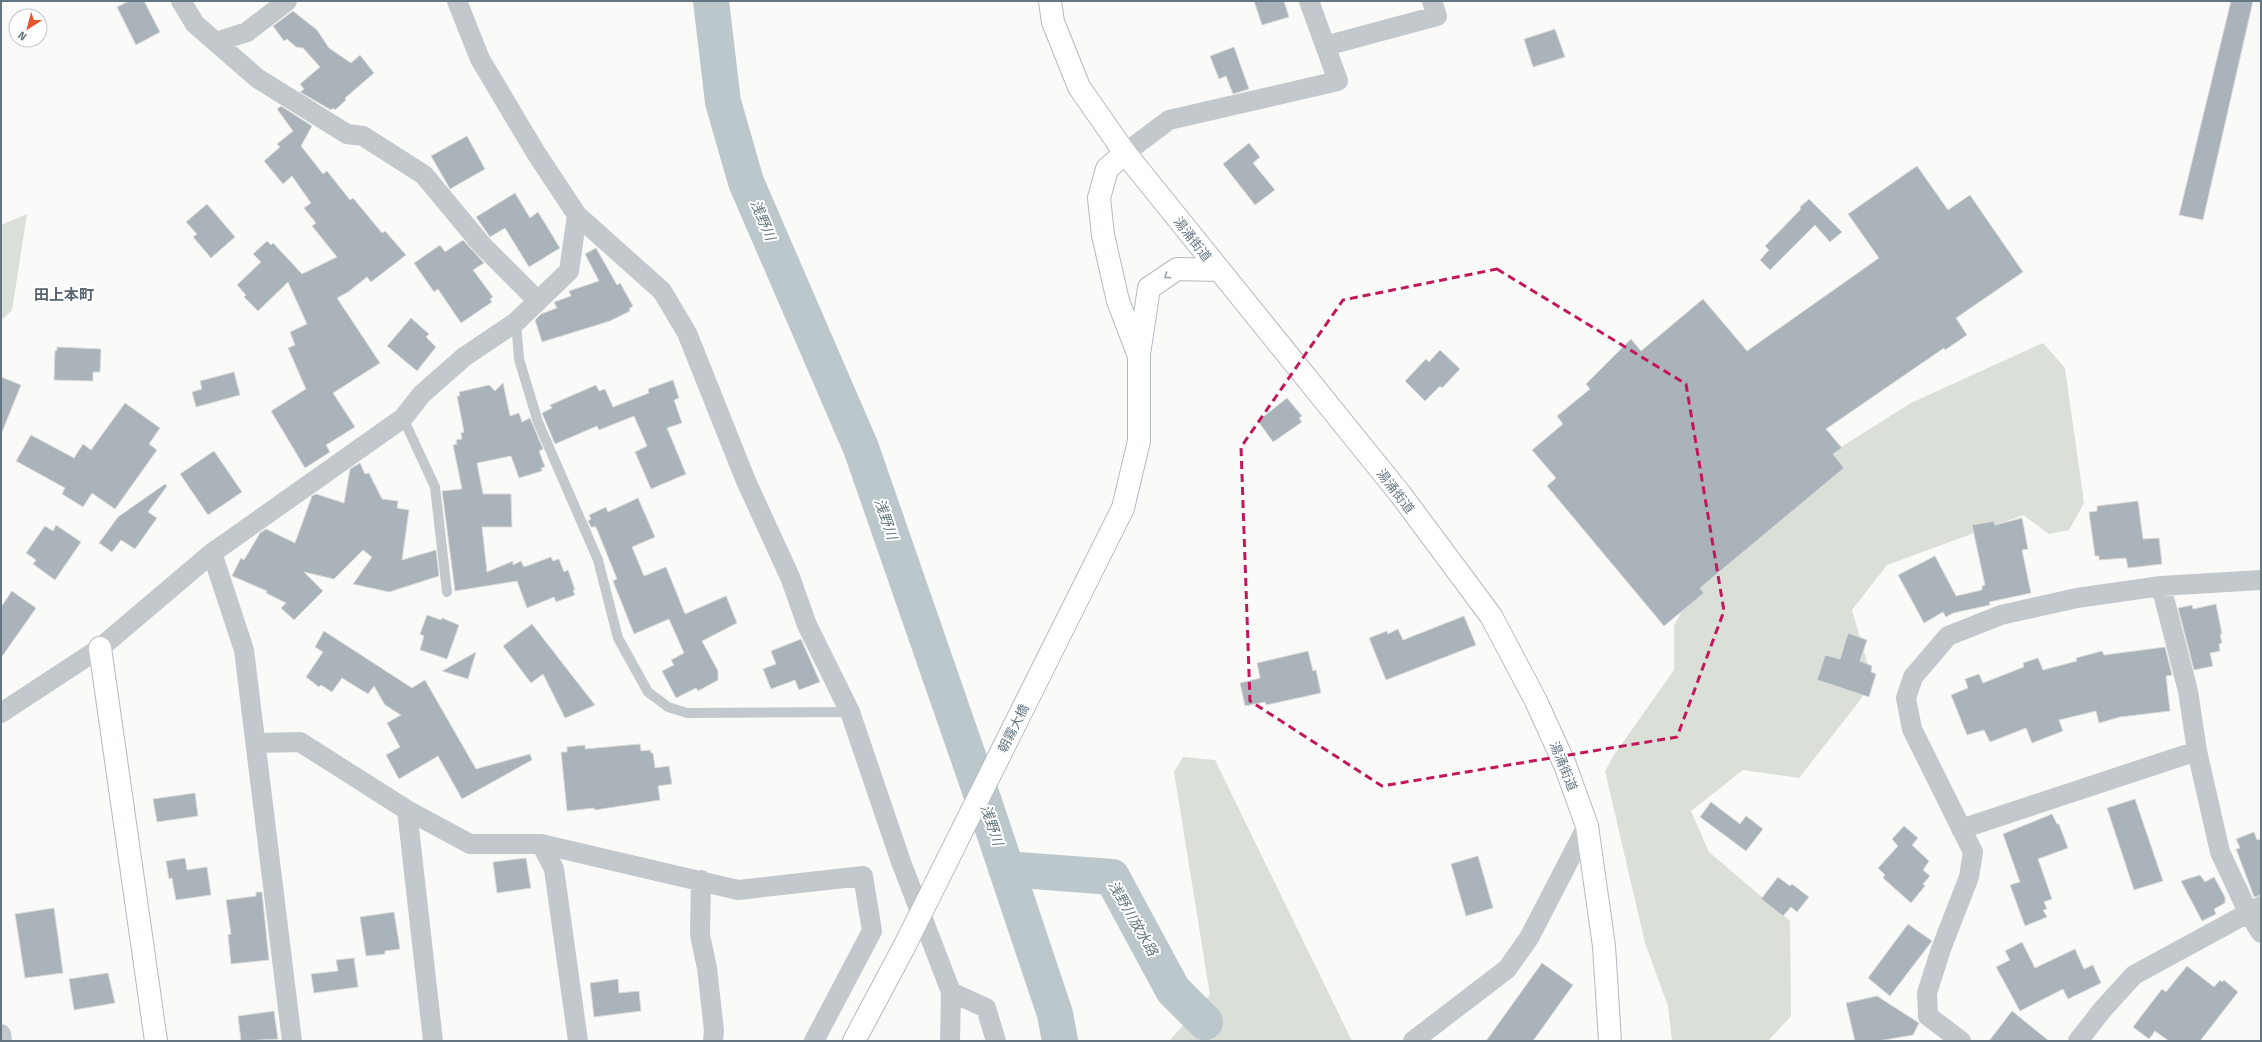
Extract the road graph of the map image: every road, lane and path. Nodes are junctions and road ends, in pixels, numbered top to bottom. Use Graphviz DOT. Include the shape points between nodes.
graph roads {
  1 [pos="181,1"];
  2 [pos="287,1"];
  3 [pos="456,1"];
  4 [pos="1050,1"];
  5 [pos="1309,1"];
  6 [pos="1432,1"];
  7 [pos="216,42"];
  8 [pos="1325,46"];
  9 [pos="1125,154"];
  10 [pos="577,215"];
  11 [pos="1218,270"];
  12 [pos="537,300"];
  13 [pos="516,322"];
  14 [pos="1139,356"];
  15 [pos="403,418"];
  16 [pos="212,553"];
  17 [pos="2261,580"];
  18 [pos="2160,586"];
  19 [pos="447,592"];
  20 [pos="100,648"];
  21 [pos="850,712"];
  22 [pos="1,713"];
  23 [pos="257,743"];
  24 [pos="2197,751"];
  25 [pos="406,810"];
  26 [pos="1587,826"];
  27 [pos="1961,829"];
  28 [pos="541,844"];
  29 [pos="701,880"];
  30 [pos="2255,910"];
  31 [pos="2261,933"];
  32 [pos="951,992"];
  33 [pos="1,1034"];
  34 [pos="2,1041"];
  35 [pos="156,1041"];
  36 [pos="292,1041"];
  37 [pos="433,1041"];
  38 [pos="578,1041"];
  39 [pos="713,1041"];
  40 [pos="814,1041"];
  41 [pos="854,1041"];
  42 [pos="950,1041"];
  43 [pos="996,1041"];
  44 [pos="1413,1041"];
  45 [pos="1610,1041"];
  46 [pos="1961,1041"];
  47 [pos="2078,1041"];
  1 -- 7 [label="street" via="195,24"];
  2 -- 7 [label="street" via="247,32"];
  3 -- 10 [label="street" via="480,59 536,153"];
  4 -- 9 [label="street, 湯涌街道" via="1053,22 1080,87"];
  5 -- 8 [label="street"];
  6 -- 8 [label="street" via="1437,16"];
  7 -- 12 [label="street" via="257,78 347,134 363,136 424,175 482,245"];
  8 -- 9 [label="street" via="1338,81 1169,120"];
  9 -- 11 [label="street, 湯涌街道"];
  9 -- 14 [label="street" via="1107,169 1099,198 1103,235 1118,301"];
  10 -- 12 [label="street" via="569,271"];
  10 -- 21 [label="street" via="662,291 686,333 746,481 790,576 807,625"];
  11 -- 14 [label="street, one-way" via="1177,269 1149,288"];
  11 -- 26 [label="street, 湯涌街道" via="1401,495 1491,616 1536,700 1565,765"];
  12 -- 13 [label="street"];
  13 -- 15 [label="street" via="464,357 422,394"];
  13 -- 21 [label="lane" via="519,359 538,422 598,560 618,638 648,692 668,707 687,713"];
  14 -- 41 [label="street, 朝霧大橋, bridge" via="1139,441 1123,508 904,947"];
  15 -- 16 [label="street"];
  15 -- 19 [label="lane" via="435,487"];
  16 -- 20 [label="street"];
  16 -- 23 [label="street" via="244,650"];
  17 -- 18 [label="street"];
  18 -- 24 [label="street" via="2188,691"];
  18 -- 27 [label="street" via="2070,600 2001,615 1948,636 1913,677 1906,698 1912,728"];
  20 -- 22 [label="street"];
  20 -- 35 [label="street"];
  21 -- 32 [label="street" via="901,862"];
  23 -- 25 [label="street" via="300,742"];
  23 -- 36 [label="street"];
  24 -- 27 [label="street"];
  24 -- 30 [label="street" via="2220,852"];
  25 -- 28 [label="street" via="470,844"];
  25 -- 37 [label="street"];
  26 -- 44 [label="street" via="1529,938 1507,969"];
  26 -- 45 [label="street, 湯涌街道" via="1604,946"];
  27 -- 46 [label="street" via="1972,852 1969,877 1927,993 1928,1016"];
  28 -- 29 [label="street"];
  28 -- 38 [label="street" via="554,869"];
  29 -- 39 [label="street" via="700,935 707,968"];
  29 -- 40 [label="street" via="738,890 863,876 872,932"];
  30 -- 31 [label="street"];
  30 -- 47 [label="street" via="2134,975"];
  32 -- 42 [label="street"];
  32 -- 43 [label="street" via="986,1008"];
  33 -- 34 [label="street"];
}
